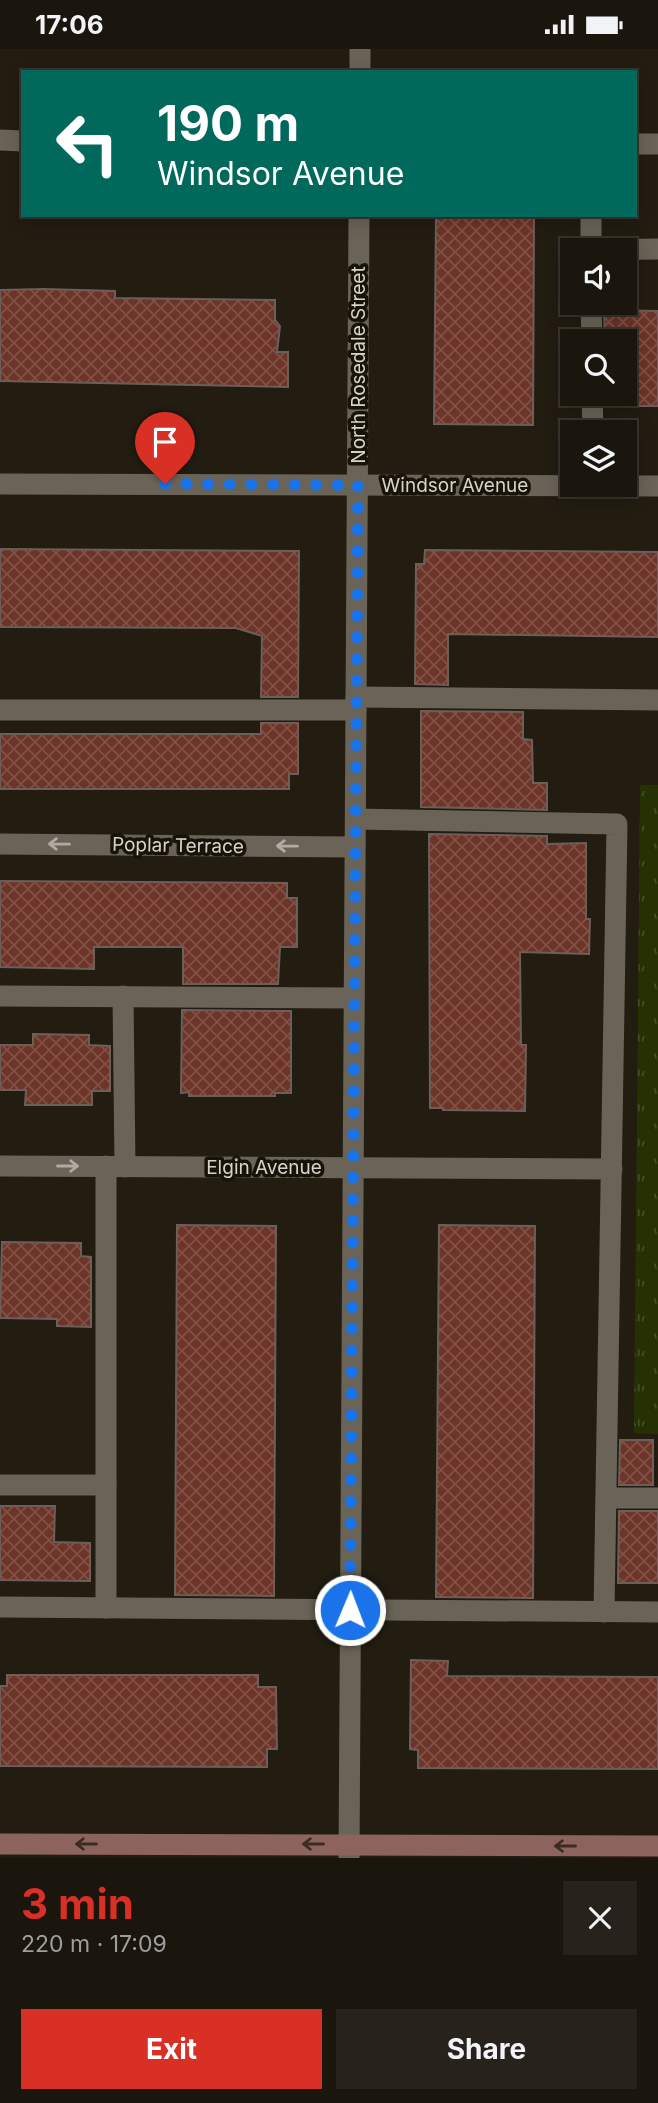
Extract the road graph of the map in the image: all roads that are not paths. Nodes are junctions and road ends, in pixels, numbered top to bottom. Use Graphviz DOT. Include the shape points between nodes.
graph roads {
  1 [pos="360,49"];
  2 [pos="360,70"];
  3 [pos="0,141"];
  4 [pos="21,141"];
  5 [pos="637,144"];
  6 [pos="658,144"];
  7 [pos="359,217"];
  8 [pos="591,217"];
  9 [pos="591,238"];
  10 [pos="637,249"];
  11 [pos="658,249"];
  12 [pos="0,484"];
  13 [pos="358,485"];
  14 [pos="560,485"];
  15 [pos="637,486"];
  16 [pos="658,486"];
  17 [pos="658,700"];
  18 [pos="356,704"];
  19 [pos="0,710"];
  20 [pos="356,819"];
  21 [pos="0,844"];
  22 [pos="355,847"];
  23 [pos="0,996"];
  24 [pos="122,996"];
  25 [pos="354,997"];
  26 [pos="0,1166"];
  27 [pos="116,1167"];
  28 [pos="353,1167"];
  29 [pos="612,1169"];
  30 [pos="0,1485"];
  31 [pos="106,1485"];
  32 [pos="606,1498"];
  33 [pos="658,1498"];
  34 [pos="0,1608"];
  35 [pos="106,1608"];
  36 [pos="350,1610"];
  37 [pos="604,1612"];
  38 [pos="658,1612"];
  39 [pos="0,1844"];
  40 [pos="658,1846"];
  41 [pos="349,1851"];
  1 -- 2 [label="street"];
  3 -- 4 [label="street"];
  5 -- 6 [label="street"];
  7 -- 13 [label="street, North Rosedale Street"];
  8 -- 9 [label="street"];
  10 -- 11 [label="street"];
  12 -- 13 [label="street, Windsor Avenue"];
  13 -- 14 [label="street, Windsor Avenue"];
  13 -- 18 [label="street, North Rosedale Street"];
  15 -- 16 [label="street, Windsor Avenue"];
  17 -- 18 [label="street"];
  18 -- 19 [label="street"];
  18 -- 20 [label="street, North Rosedale Street"];
  20 -- 22 [label="street, North Rosedale Street"];
  20 -- 29 [label="street" via="617,824"];
  22 -- 21 [label="street, Poplar Terrace, one-way"];
  22 -- 25 [label="street, North Rosedale Street"];
  23 -- 24 [label="street"];
  24 -- 25 [label="street"];
  24 -- 27 [label="street"];
  25 -- 28 [label="street, North Rosedale Street"];
  26 -- 27 [label="street, Elgin Avenue, one-way"];
  27 -- 28 [label="street, Elgin Avenue"];
  27 -- 31 [label="street"];
  28 -- 29 [label="street, Elgin Avenue"];
  28 -- 36 [label="street, North Rosedale Street"];
  29 -- 32 [label="street"];
  30 -- 31 [label="street"];
  31 -- 35 [label="street"];
  32 -- 33 [label="street"];
  32 -- 37 [label="street"];
  34 -- 35 [label="street"];
  35 -- 36 [label="street"];
  36 -- 37 [label="street"];
  36 -- 41 [label="street, North Rosedale Street"];
  37 -- 38 [label="street"];
  41 -- 39 [label="main road, one-way"];
  40 -- 41 [label="main road, one-way"];
}
